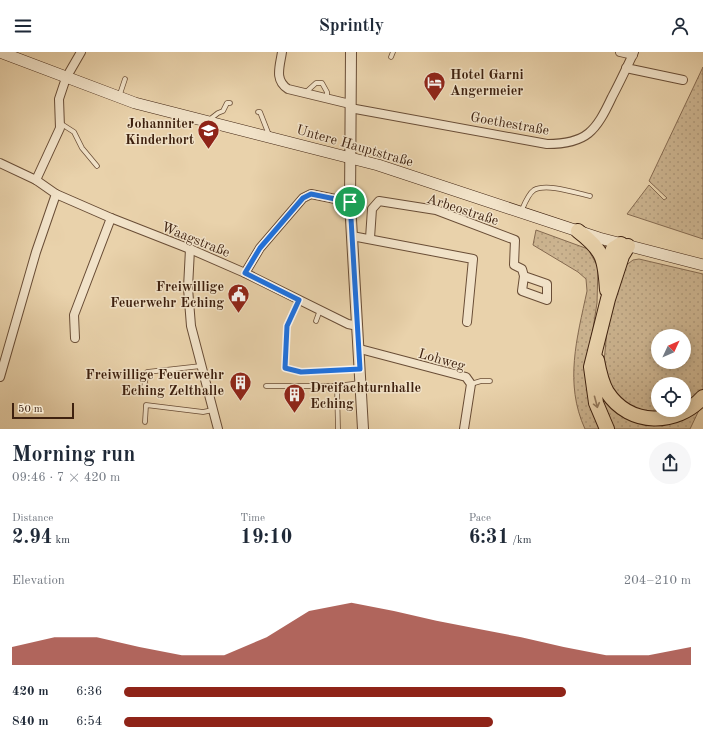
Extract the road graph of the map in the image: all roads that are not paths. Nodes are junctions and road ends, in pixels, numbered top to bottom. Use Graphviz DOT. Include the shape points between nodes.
graph roads {
  1 [pos="0,52"];
  2 [pos="81,52"];
  3 [pos="282,52"];
  4 [pos="351,52"];
  5 [pos="393,52"];
  6 [pos="620,52"];
  7 [pos="633,53"];
  8 [pos="391,57"];
  9 [pos="626,68"];
  10 [pos="66,78"];
  11 [pos="125,79"];
  12 [pos="683,80"];
  13 [pos="304,93"];
  14 [pos="119,97"];
  15 [pos="327,99"];
  16 [pos="230,103"];
  17 [pos="350,106"];
  18 [pos="258,112"];
  19 [pos="60,122"];
  20 [pos="208,122"];
  21 [pos="270,137"];
  22 [pos="350,157"];
  23 [pos="0,163"];
  24 [pos="97,166"];
  25 [pos="36,180"];
  26 [pos="56,194"];
  27 [pos="590,196"];
  28 [pos="350,202"];
  29 [pos="521,212"];
  30 [pos="111,218"];
  31 [pos="578,231"];
  32 [pos="352,236"];
  33 [pos="370,238"];
  34 [pos="624,245"];
  35 [pos="190,248"];
  36 [pos="703,265"];
  37 [pos="606,268"];
  38 [pos="245,273"];
  39 [pos="524,276"];
  40 [pos="608,299"];
  41 [pos="299,300"];
  42 [pos="320,310"];
  43 [pos="316,321"];
  44 [pos="467,322"];
  45 [pos="358,326"];
  46 [pos="75,338"];
  47 [pos="360,349"];
  48 [pos="596,350"];
  49 [pos="201,366"];
  50 [pos="360,369"];
  51 [pos="0,377"];
  52 [pos="490,381"];
  53 [pos="361,383"];
  54 [pos="471,384"];
  55 [pos="266,386"];
  56 [pos="337,386"];
  57 [pos="143,392"];
  58 [pos="703,397"];
  59 [pos="213,410"];
  60 [pos="144,422"];
  61 [pos="218,429"];
  62 [pos="338,429"];
  63 [pos="363,429"];
  64 [pos="464,429"];
  65 [pos="607,429"];
  1 -- 10 [label="main road, Untere Hauptstraße"];
  2 -- 10 [label="street"];
  3 -- 13 [label="street, Goethestraße" via="278,78 281,85"];
  4 -- 17 [label="street"];
  5 -- 8 [label="lane"];
  6 -- 7 [label="street"];
  7 -- 9 [label="street, Goethestraße"];
  9 -- 12 [label="street"];
  9 -- 17 [label="street, Goethestraße" via="596,128 576,141 563,144 547,144"];
  10 -- 14 [label="main road, Untere Hauptstraße"];
  10 -- 19 [label="street" via="60,99"];
  11 -- 14 [label="lane"];
  13 -- 15 [label="street, Goethestraße"];
  13 -- 15 [label="lane" via="316,82 322,83 327,92"];
  14 -- 20 [label="main road, Untere Hauptstraße"];
  15 -- 17 [label="street, Goethestraße"];
  16 -- 20 [label="lane"];
  17 -- 22 [label="street"];
  18 -- 21 [label="lane"];
  19 -- 24 [label="lane" via="74,132 82,148"];
  19 -- 25 [label="street" via="60,128"];
  20 -- 21 [label="main road, Untere Hauptstraße"];
  21 -- 22 [label="main road, Untere Hauptstraße"];
  22 -- 28 [label="street"];
  22 -- 29 [label="main road, Untere Hauptstraße"];
  23 -- 25 [label="street, Waagstraße"];
  25 -- 26 [label="street, Waagstraße"];
  26 -- 30 [label="street, Waagstraße"];
  26 -- 51 [label="street" via="36,252"];
  27 -- 29 [label="lane" via="542,188 534,191"];
  28 -- 32 [label="street"];
  28 -- 38 [label="street" via="311,194 303,198 260,248"];
  29 -- 31 [label="main road, Untere Hauptstraße"];
  30 -- 35 [label="street, Waagstraße"];
  30 -- 46 [label="street" via="74,315"];
  31 -- 34 [label="main road, Untere Hauptstraße"];
  31 -- 37 [label="highway" via="601,253"];
  32 -- 33 [label="street"];
  32 -- 45 [label="street"];
  33 -- 39 [label="street, Arbeostraße" via="372,208 379,201 436,210 515,240 514,266 522,269"];
  33 -- 44 [label="street" via="473,259"];
  34 -- 36 [label="main road, Untere Hauptstraße"];
  34 -- 37 [label="highway" via="613,249"];
  34 -- 40 [label="highway"];
  35 -- 38 [label="street, Waagstraße"];
  35 -- 49 [label="street" via="188,288 191,326"];
  37 -- 40 [label="highway"];
  38 -- 41 [label="street, Waagstraße"];
  40 -- 48 [label="highway"];
  41 -- 42 [label="street, Waagstraße"];
  41 -- 50 [label="lane" via="287,326 285,368 301,372"];
  42 -- 43 [label="lane"];
  42 -- 45 [label="street, Waagstraße" via="348,324"];
  45 -- 47 [label="street"];
  47 -- 50 [label="street"];
  47 -- 54 [label="street, Lohweg" via="466,377"];
  48 -- 58 [label="highway" via="600,376 607,392 620,406 636,416 656,420 675,416 692,407"];
  48 -- 65 [label="highway, one-way" via="591,366 591,379 596,403"];
  49 -- 57 [label="lane" via="147,372"];
  49 -- 59 [label="street"];
  50 -- 53 [label="street"];
  52 -- 54 [label="lane"];
  53 -- 56 [label="lane"];
  53 -- 63 [label="street"];
  54 -- 64 [label="street, Lohweg"];
  55 -- 56 [label="lane"];
  56 -- 62 [label="lane"];
  59 -- 60 [label="lane" via="203,412 146,405"];
  59 -- 61 [label="street"];
}
